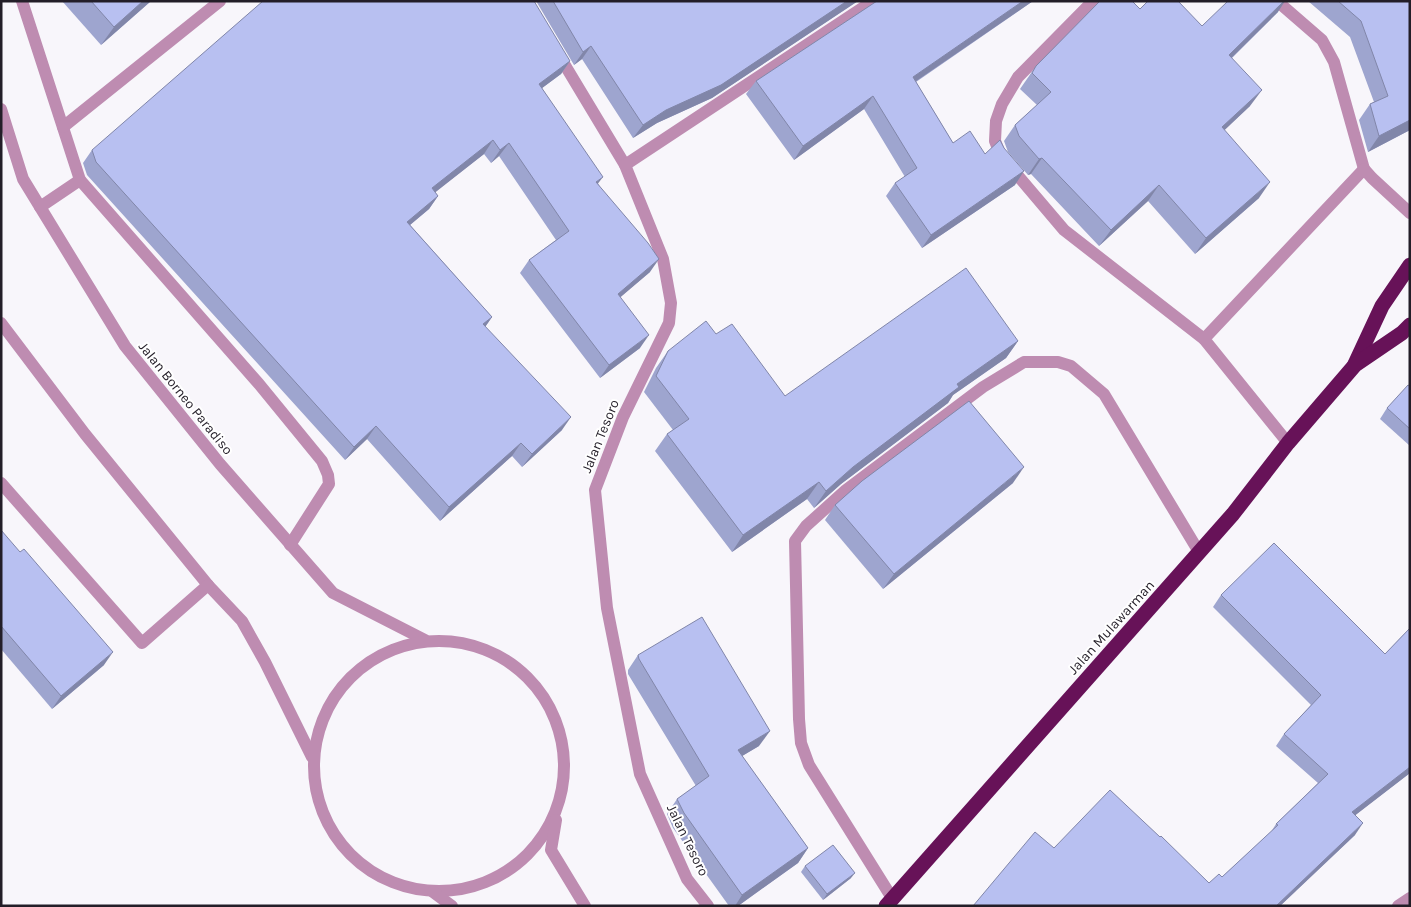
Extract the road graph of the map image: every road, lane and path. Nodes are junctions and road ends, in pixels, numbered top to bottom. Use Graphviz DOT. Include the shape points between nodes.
graph roads {
  1 [pos="22,1"];
  2 [pos="220,1"];
  3 [pos="873,1"];
  4 [pos="1093,1"];
  5 [pos="1277,1"];
  6 [pos="550,39"];
  7 [pos="1,109"];
  8 [pos="63,127"];
  9 [pos="625,165"];
  10 [pos="1364,169"];
  11 [pos="80,180"];
  12 [pos="40,206"];
  13 [pos="1410,213"];
  14 [pos="1410,265"];
  15 [pos="1,323"];
  16 [pos="1410,324"];
  17 [pos="1204,339"];
  18 [pos="1355,366"];
  19 [pos="1288,443"];
  20 [pos="1,483"];
  21 [pos="290,544"];
  22 [pos="1199,552"];
  23 [pos="208,585"];
  24 [pos="425,640"];
  25 [pos="312,757"];
  26 [pos="557,810"];
  27 [pos="433,892"];
  28 [pos="1410,898"];
  29 [pos="888,902"];
  30 [pos="452,906"];
  31 [pos="585,906"];
  32 [pos="708,906"];
  33 [pos="1398,906"];
  1 -- 8 [label="street"];
  2 -- 8 [label="street"];
  3 -- 9 [label="street"];
  4 -- 17 [label="street" via="1018,76 1002,104 996,121 995,141 1001,156 1064,230"];
  5 -- 10 [label="street" via="1322,40 1334,62"];
  6 -- 9 [label="street, Jalan Tesoro"];
  7 -- 12 [label="street, Jalan Borneo Paradiso" via="23,179"];
  8 -- 11 [label="street"];
  9 -- 32 [label="street, Jalan Tesoro" via="663,259 671,314 623,417 595,490 607,608 640,774 687,879"];
  10 -- 13 [label="street"];
  10 -- 17 [label="street"];
  11 -- 12 [label="street"];
  11 -- 21 [label="street" via="259,384 322,461 329,484"];
  12 -- 21 [label="street, Jalan Borneo Paradiso" via="124,346"];
  14 -- 18 [label="highway, Jalan Mulawarman" via="1382,306"];
  15 -- 23 [label="street" via="85,434"];
  16 -- 18 [label="highway, Jalan Mulawarman"];
  17 -- 19 [label="street"];
  18 -- 19 [label="highway, Jalan Mulawarman"];
  19 -- 22 [label="highway, Jalan Mulawarman"];
  20 -- 23 [label="street" via="142,643"];
  21 -- 24 [label="street, Jalan Borneo Paradiso" via="333,593"];
  22 -- 29 [label="highway, Jalan Mulawarman"];
  22 -- 29 [label="street" via="1104,394 1072,366 1058,362 1024,362 983,387 846,490 806,526 795,541 802,743 810,765"];
  23 -- 25 [label="street" via="242,621"];
  24 -- 25 [label="street" via="383,653 348,679 323,714"];
  24 -- 26 [label="street" via="468,642 508,660 539,688 559,726 565,768"];
  25 -- 27 [label="street" via="316,797 332,834 358,864 394,884"];
  26 -- 27 [label="street" via="543,838 521,861 495,879 465,889"];
  26 -- 31 [label="street" via="552,850"];
  27 -- 30 [label="street"];
  28 -- 33 [label="street"];
}
